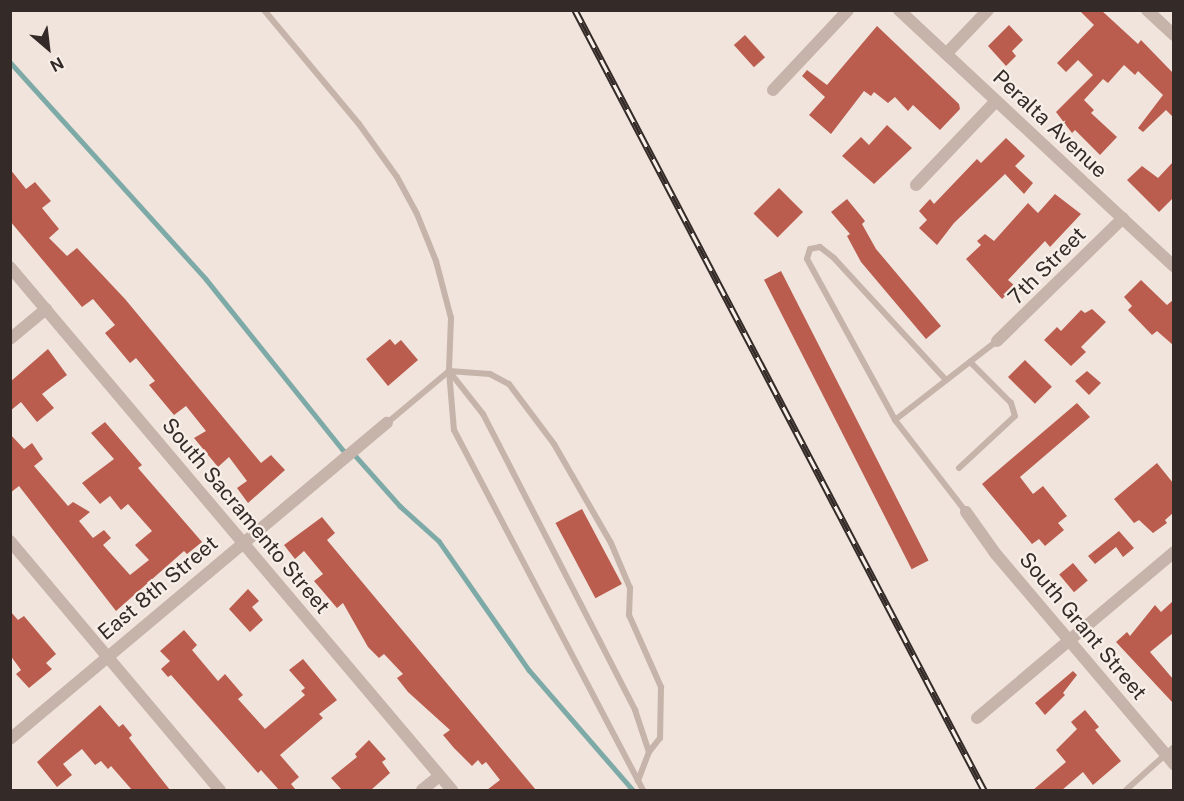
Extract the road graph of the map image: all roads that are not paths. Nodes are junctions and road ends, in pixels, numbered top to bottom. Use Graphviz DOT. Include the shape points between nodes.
graph roads {
  1 [pos="264,10"];
  2 [pos="848,10"];
  3 [pos="899,10"];
  4 [pos="988,10"];
  5 [pos="1147,10"];
  6 [pos="1173,35"];
  7 [pos="946,54"];
  8 [pos="773,90"];
  9 [pos="996,101"];
  10 [pos="916,185"];
  11 [pos="1123,218"];
  12 [pos="1170,257"];
  13 [pos="10,267"];
  14 [pos="46,309"];
  15 [pos="10,339"];
  16 [pos="997,341"];
  17 [pos="970,362"];
  18 [pos="449,371"];
  19 [pos="946,380"];
  20 [pos="895,420"];
  21 [pos="387,423"];
  22 [pos="959,468"];
  23 [pos="966,512"];
  24 [pos="10,541"];
  25 [pos="242,543"];
  26 [pos="1173,552"];
  27 [pos="1069,640"];
  28 [pos="107,657"];
  29 [pos="977,718"];
  30 [pos="10,739"];
  31 [pos="649,752"];
  32 [pos="1171,755"];
  33 [pos="439,776"];
  34 [pos="638,781"];
  35 [pos="220,790"];
  36 [pos="422,790"];
  37 [pos="452,790"];
  38 [pos="643,790"];
  39 [pos="1126,790"];
  1 -- 18 [label="lane" via="359,124 397,177 417,214 446,292 452,330"];
  2 -- 8 [label="street"];
  3 -- 7 [label="street, Peralta Avenue"];
  4 -- 7 [label="street"];
  5 -- 6 [label="street"];
  7 -- 9 [label="street, Peralta Avenue"];
  9 -- 10 [label="street"];
  9 -- 11 [label="street, Peralta Avenue"];
  11 -- 12 [label="street, Peralta Avenue"];
  11 -- 16 [label="street, 7th Street"];
  13 -- 14 [label="street, South Sacramento Street"];
  14 -- 15 [label="street"];
  14 -- 25 [label="street, South Sacramento Street"];
  16 -- 17 [label="lane"];
  17 -- 19 [label="lane"];
  17 -- 22 [label="lane" via="1011,403 1015,416"];
  18 -- 21 [label="lane"];
  18 -- 31 [label="lane" via="483,414 635,710"];
  18 -- 31 [label="lane" via="490,374 509,384 554,444 611,543 630,588 629,615 661,687 662,729"];
  18 -- 34 [label="lane" via="454,430 466,457"];
  19 -- 20 [label="lane"];
  19 -- 20 [label="lane" via="834,258 820,247 810,249 807,259"];
  20 -- 23 [label="lane"];
  21 -- 25 [label="street, East 8th Street"];
  23 -- 27 [label="street, South Grant Street"];
  24 -- 28 [label="street"];
  25 -- 28 [label="street, East 8th Street"];
  25 -- 33 [label="street, South Sacramento Street"];
  26 -- 27 [label="street"];
  27 -- 29 [label="street"];
  27 -- 32 [label="street, South Grant Street"];
  28 -- 30 [label="street, East 8th Street"];
  28 -- 35 [label="street"];
  31 -- 34 [label="lane"];
  32 -- 39 [label="lane"];
  33 -- 36 [label="street"];
  33 -- 37 [label="street, South Sacramento Street"];
  34 -- 38 [label="lane"];
}
